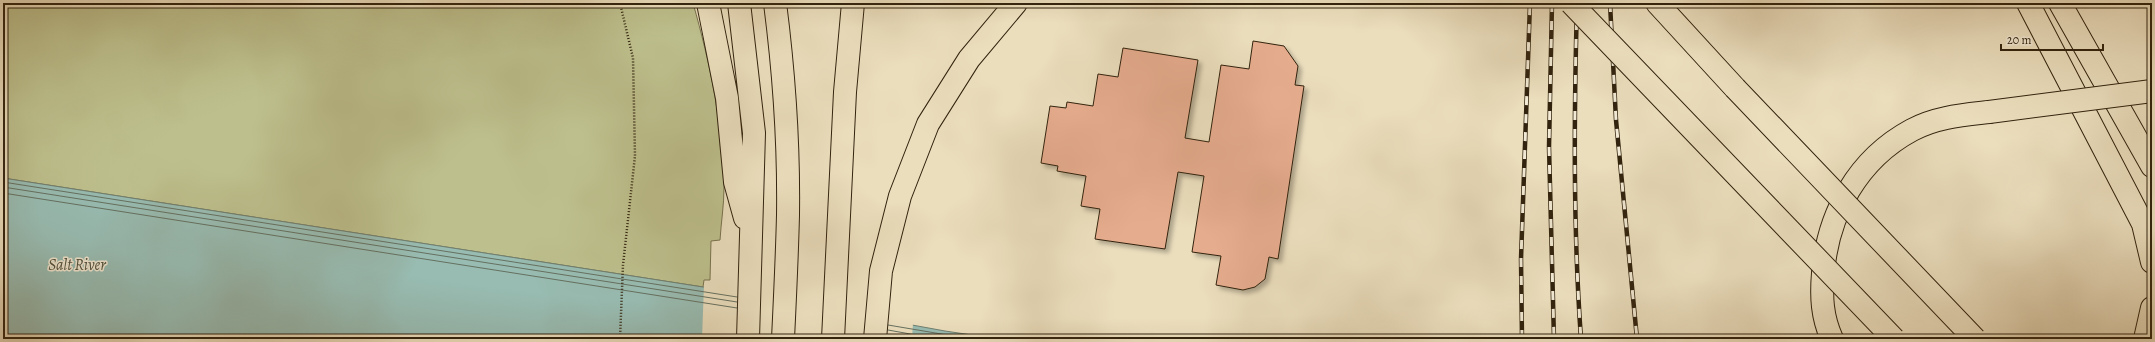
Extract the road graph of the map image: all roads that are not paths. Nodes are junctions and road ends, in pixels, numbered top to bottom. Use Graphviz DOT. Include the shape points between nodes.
graph roads {
  1 [pos="708,3"];
  2 [pos="739,3"];
  3 [pos="776,3"];
  4 [pos="853,3"];
  5 [pos="1016,3"];
  6 [pos="1571,3"];
  7 [pos="1657,3"];
  8 [pos="2028,3"];
  9 [pos="2060,3"];
  10 [pos="2152,90"];
  11 [pos="2152,166"];
  12 [pos="751,242"];
  13 [pos="2152,262"];
  14 [pos="2152,308"];
  15 [pos="748,339"];
  16 [pos="783,339"];
  17 [pos="833,339"];
  18 [pos="875,339"];
  19 [pos="1832,339"];
  20 [pos="1894,339"];
  21 [pos="1975,339"];
  22 [pos="2144,339"];
  1 -- 12 [label="highway" via="727,98 735,182"];
  2 -- 12 [label="highway" via="754,133"];
  3 -- 16 [label="highway" via="787,147 788,215"];
  4 -- 17 [label="highway" via="844,92"];
  5 -- 18 [label="highway" via="969,59 928,124 900,196 881,271"];
  6 -- 20 [label="highway, bridge"];
  7 -- 21 [label="highway, bridge"];
  8 -- 13 [label="highway" via="2143,224"];
  9 -- 11 [label="highway"];
  10 -- 19 [label="highway, bridge" via="1935,120 1914,129 1881,152 1853,182 1834,220 1824,261 1821,296 1823,312"];
  12 -- 15 [label="highway"];
  14 -- 22 [label="highway"];
}
